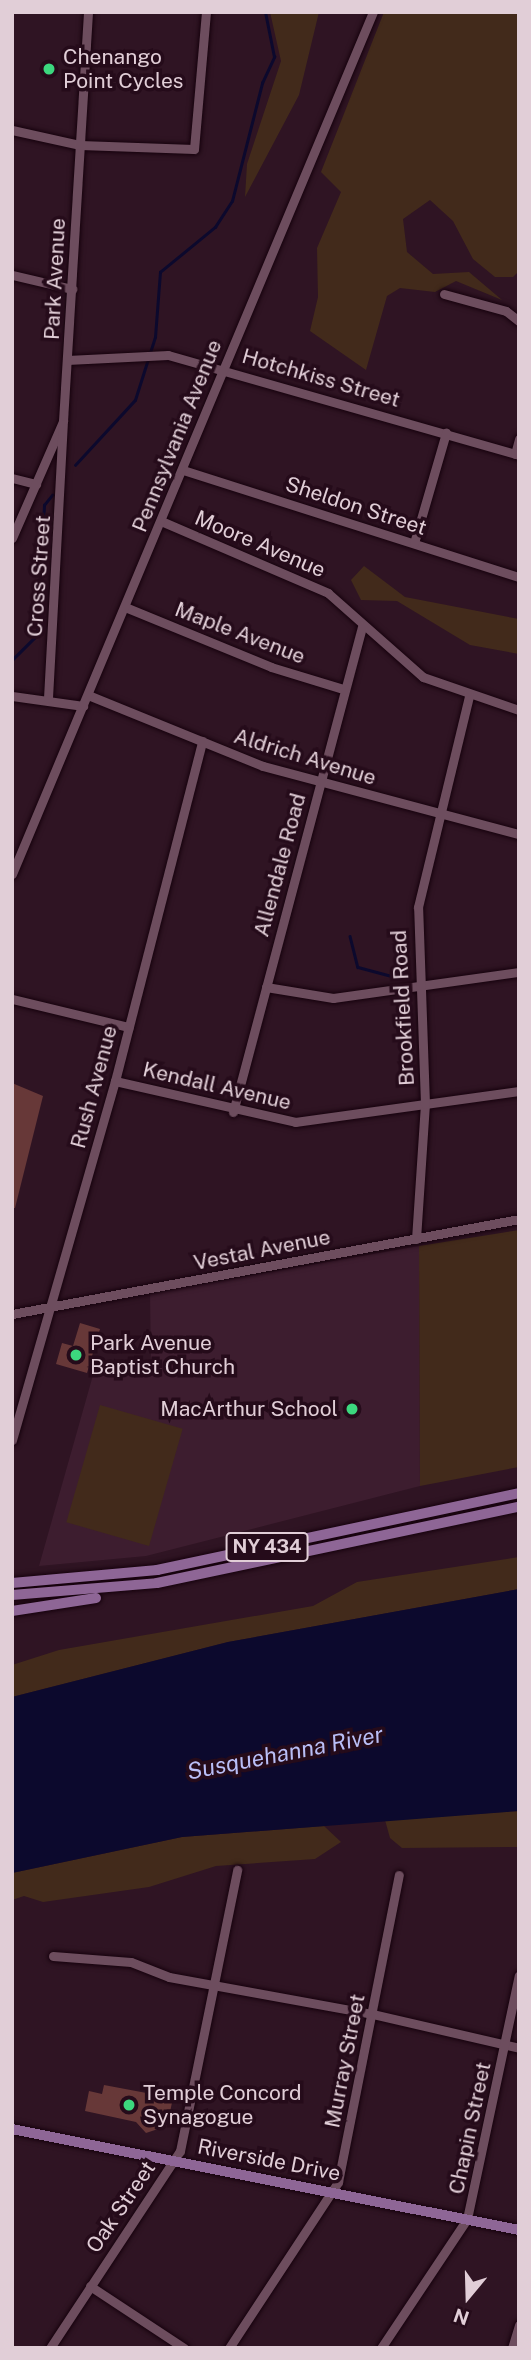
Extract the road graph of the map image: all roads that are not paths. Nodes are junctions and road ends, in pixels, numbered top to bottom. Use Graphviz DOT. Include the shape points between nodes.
graph roads {
  1 [pos="88,12"];
  2 [pos="206,12"];
  3 [pos="373,12"];
  4 [pos="12,130"];
  5 [pos="80,145"];
  6 [pos="12,275"];
  7 [pos="72,289"];
  8 [pos="444,294"];
  9 [pos="519,321"];
  10 [pos="67,360"];
  11 [pos="224,368"];
  12 [pos="63,421"];
  13 [pos="446,433"];
  14 [pos="519,439"];
  15 [pos="517,454"];
  16 [pos="183,470"];
  17 [pos="12,478"];
  18 [pos="36,484"];
  19 [pos="161,521"];
  20 [pos="12,538"];
  21 [pos="414,543"];
  22 [pos="519,577"];
  23 [pos="125,607"];
  24 [pos="362,627"];
  25 [pos="343,689"];
  26 [pos="12,695"];
  27 [pos="88,695"];
  28 [pos="469,696"];
  29 [pos="48,698"];
  30 [pos="83,706"];
  31 [pos="519,710"];
  32 [pos="202,741"];
  33 [pos="320,782"];
  34 [pos="439,813"];
  35 [pos="519,834"];
  36 [pos="12,874"];
  37 [pos="519,972"];
  38 [pos="266,987"];
  39 [pos="417,987"];
  40 [pos="12,999"];
  41 [pos="129,1027"];
  42 [pos="115,1081"];
  43 [pos="519,1091"];
  44 [pos="425,1104"];
  45 [pos="233,1112"];
  46 [pos="519,1219"];
  47 [pos="416,1239"];
  48 [pos="51,1307"];
  49 [pos="12,1314"];
  50 [pos="12,1440"];
  51 [pos="519,1493"];
  52 [pos="519,1507"];
  53 [pos="12,1583"];
  54 [pos="119,1589"];
  55 [pos="12,1595"];
  56 [pos="12,1611"];
  57 [pos="237,1870"];
  58 [pos="399,1875"];
  59 [pos="53,1956"];
  60 [pos="519,1975"];
  61 [pos="215,1984"];
  62 [pos="372,2014"];
  63 [pos="505,2044"];
  64 [pos="519,2048"];
  65 [pos="12,2129"];
  66 [pos="173,2161"];
  67 [pos="333,2192"];
  68 [pos="467,2219"];
  69 [pos="519,2230"];
  70 [pos="90,2286"];
  71 [pos="519,2325"];
  72 [pos="50,2348"];
  73 [pos="184,2348"];
  74 [pos="229,2348"];
  75 [pos="381,2348"];
  76 [pos="512,2348"];
  1 -- 5 [label="street, Park Avenue"];
  2 -- 5 [label="street" via="197,144 188,152"];
  3 -- 11 [label="street, Pennsylvania Avenue"];
  4 -- 5 [label="street"];
  5 -- 7 [label="street, Park Avenue"];
  6 -- 7 [label="street"];
  7 -- 10 [label="street, Park Avenue"];
  8 -- 9 [label="street" via="506,311"];
  10 -- 11 [label="street, Hotchkiss Street" via="158,356"];
  10 -- 12 [label="street, Park Avenue"];
  11 -- 13 [label="street, Hotchkiss Street"];
  11 -- 16 [label="street, Pennsylvania Avenue"];
  12 -- 18 [label="street, Park Avenue"];
  12 -- 29 [label="street, Cross Street" via="64,479"];
  13 -- 15 [label="street, Hotchkiss Street"];
  13 -- 21 [label="street"];
  14 -- 15 [label="street"];
  16 -- 19 [label="street, Pennsylvania Avenue"];
  16 -- 21 [label="street, Sheldon Street"];
  17 -- 18 [label="street"];
  18 -- 20 [label="street, Park Avenue"];
  19 -- 23 [label="street, Pennsylvania Avenue"];
  19 -- 24 [label="street, Moore Avenue" via="318,587"];
  21 -- 22 [label="street, Sheldon Street"];
  23 -- 25 [label="street, Maple Avenue" via="271,667"];
  23 -- 27 [label="street, Pennsylvania Avenue"];
  24 -- 25 [label="street, Allendale Road"];
  24 -- 28 [label="street, Moore Avenue" via="423,677"];
  25 -- 33 [label="street, Allendale Road"];
  26 -- 29 [label="street"];
  27 -- 30 [label="street, Pennsylvania Avenue"];
  27 -- 32 [label="street, Aldrich Avenue"];
  28 -- 31 [label="street, Moore Avenue"];
  28 -- 34 [label="street, Brookfield Road"];
  29 -- 30 [label="street"];
  30 -- 36 [label="street, Pennsylvania Avenue"];
  32 -- 33 [label="street, Aldrich Avenue"];
  32 -- 41 [label="street, Rush Avenue"];
  33 -- 34 [label="street, Aldrich Avenue"];
  33 -- 38 [label="street, Allendale Road"];
  34 -- 35 [label="street, Aldrich Avenue"];
  34 -- 39 [label="street, Brookfield Road" via="418,907"];
  37 -- 39 [label="street"];
  38 -- 39 [label="street" via="333,998"];
  38 -- 45 [label="street, Allendale Road"];
  39 -- 44 [label="street, Brookfield Road"];
  40 -- 41 [label="street"];
  41 -- 42 [label="street, Rush Avenue"];
  42 -- 45 [label="street, Kendall Avenue"];
  42 -- 48 [label="street, Rush Avenue"];
  43 -- 44 [label="street, Kendall Avenue"];
  44 -- 45 [label="street, Kendall Avenue" via="295,1122"];
  44 -- 47 [label="street, Brookfield Road"];
  46 -- 47 [label="street, Vestal Avenue"];
  47 -- 48 [label="street, Vestal Avenue"];
  48 -- 49 [label="street, Vestal Avenue"];
  48 -- 50 [label="street, Rush Avenue"];
  51 -- 53 [label="main road, NY 434" via="157,1570"];
  52 -- 54 [label="main road, NY 434"];
  54 -- 55 [label="main road, NY 434"];
  54 -- 56 [label="main road" via="114,1595"];
  57 -- 61 [label="street, Oak Street"];
  58 -- 62 [label="street, Murray Street"];
  59 -- 61 [label="street" via="131,1962 169,1977"];
  60 -- 63 [label="street, Chapin Street"];
  61 -- 62 [label="street"];
  61 -- 66 [label="street, Oak Street" via="185,2131"];
  62 -- 63 [label="street"];
  62 -- 67 [label="street, Murray Street"];
  63 -- 64 [label="street"];
  63 -- 68 [label="street, Chapin Street"];
  65 -- 66 [label="main road, Riverside Drive"];
  66 -- 67 [label="main road, Riverside Drive"];
  66 -- 70 [label="street, Oak Street"];
  67 -- 68 [label="main road, Riverside Drive"];
  67 -- 74 [label="street, Murray Street"];
  68 -- 69 [label="main road, Riverside Drive"];
  68 -- 75 [label="street, Chapin Street"];
  70 -- 72 [label="street, Oak Street"];
  70 -- 73 [label="street"];
  71 -- 76 [label="street"];
}
